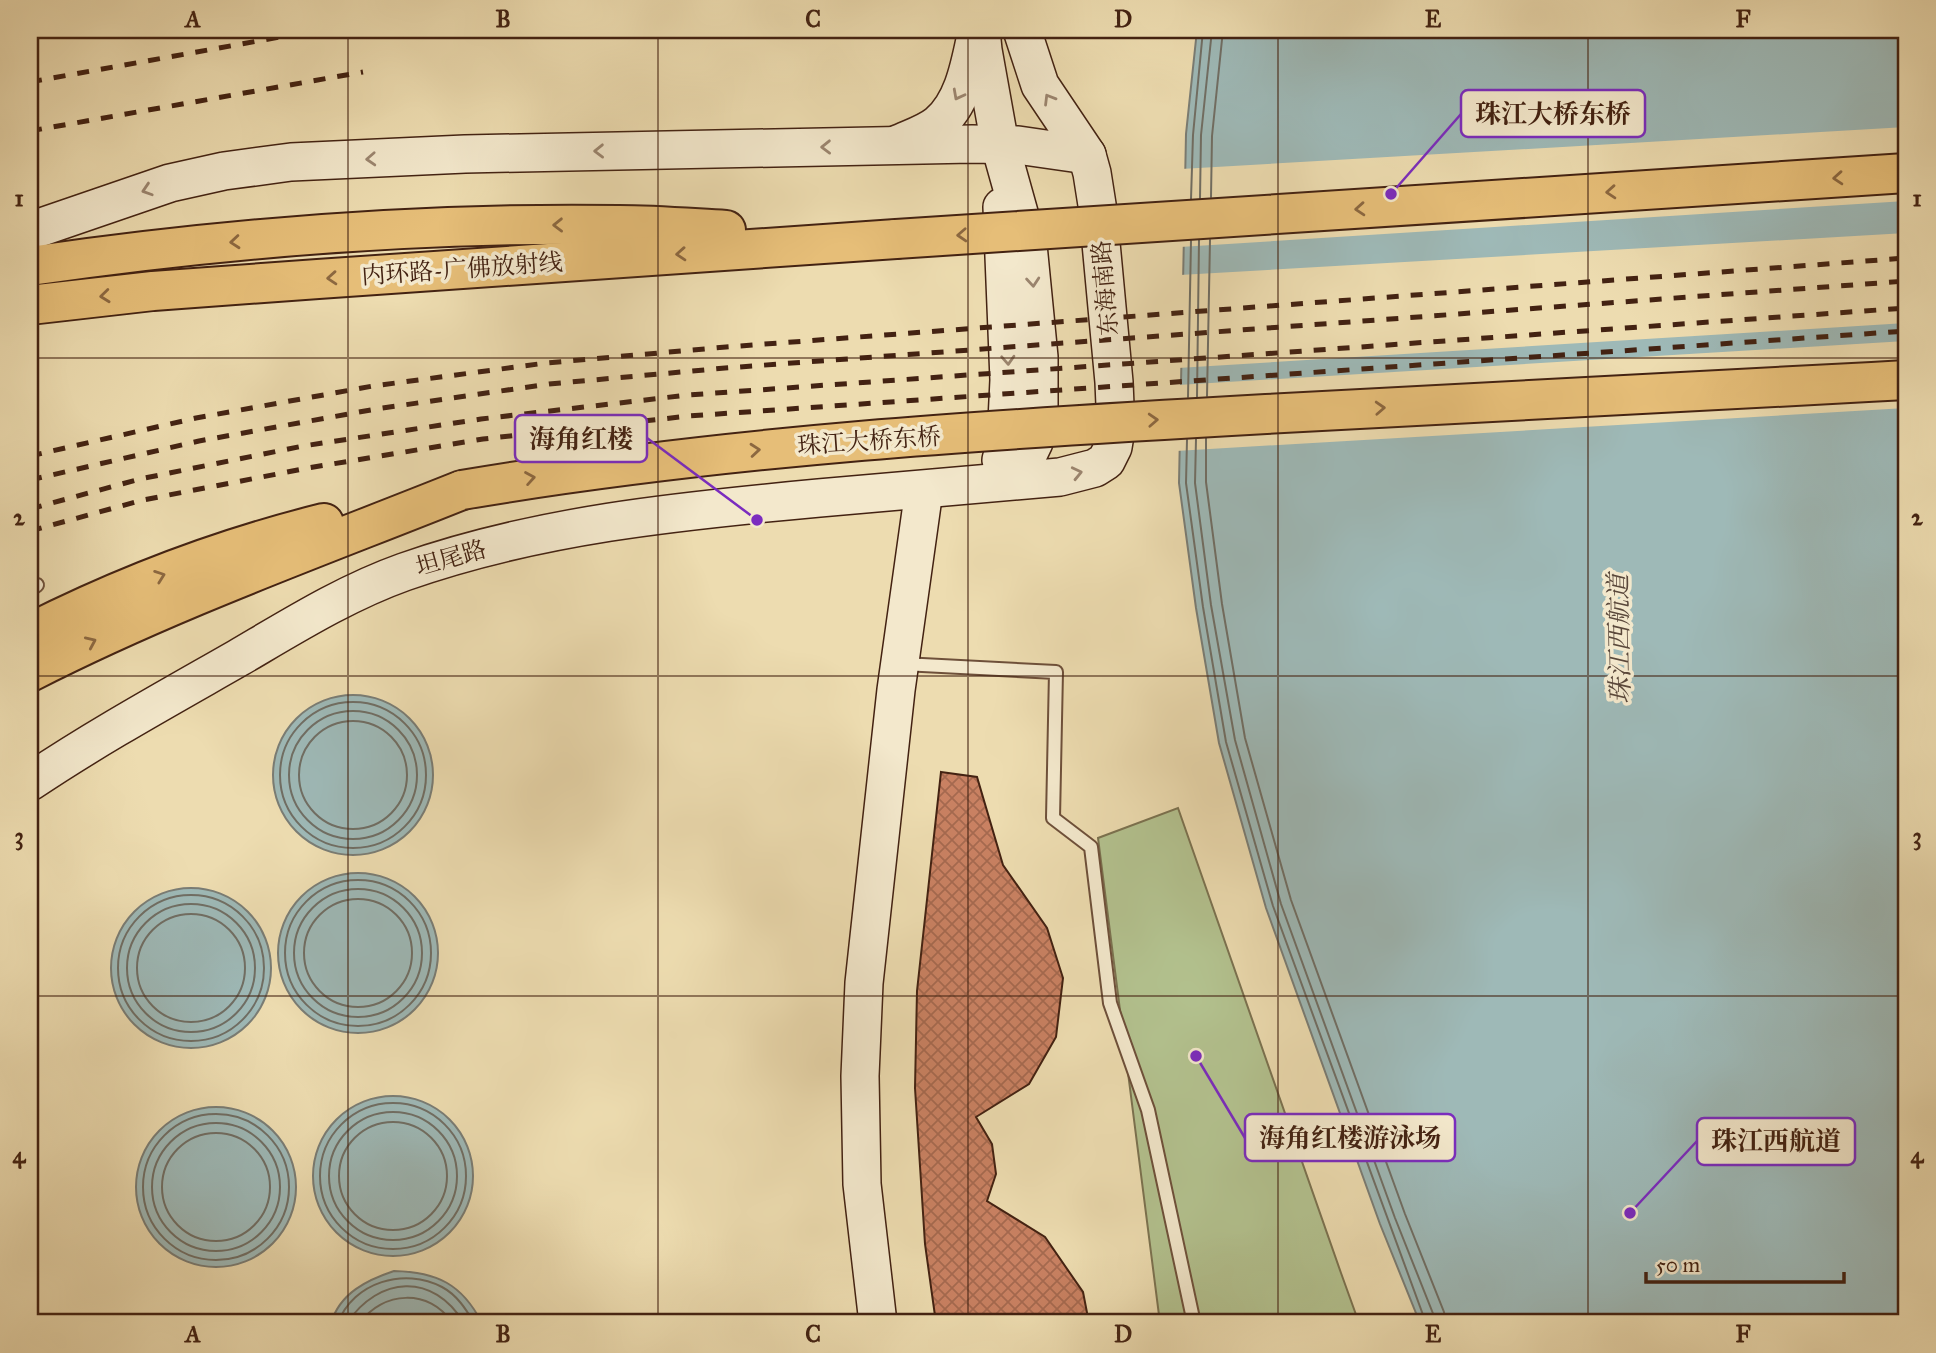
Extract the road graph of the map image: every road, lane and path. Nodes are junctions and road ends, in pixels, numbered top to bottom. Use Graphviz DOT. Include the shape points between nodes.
graph roads {
  1 [pos="979,30"];
  2 [pos="1022,30"];
  3 [pos="894,145"];
  4 [pos="1000,145"];
  5 [pos="1087,155"];
  6 [pos="1906,173"];
  7 [pos="30,231"];
  8 [pos="895,239"];
  9 [pos="30,265"];
  10 [pos="30,305"];
  11 [pos="1906,380"];
  12 [pos="996,482"];
  13 [pos="462,489"];
  14 [pos="924,489"];
  15 [pos="30,633"];
  16 [pos="900,664"];
  17 [pos="30,672"];
  18 [pos="30,782"];
  19 [pos="878,1323"];
  20 [pos="1194,1323"];
  1 -- 3 [label="street, one-way" via="962,91 950,110 938,124"];
  1 -- 4 [label="street"];
  5 -- 2 [label="street, 东海南路, one-way" via="1040,86"];
  3 -- 4 [label="street"];
  3 -- 7 [label="street, one-way" via="291,162 224,170 170,183"];
  4 -- 5 [label="street"];
  4 -- 12 [label="street, one-way" via="1009,408"];
  12 -- 5 [label="street, 东海南路, one-way" via="1081,473 1106,461 1113,447 1116,429 1109,330 1098,211"];
  6 -- 8 [label="highway, one-way, bridge"];
  8 -- 9 [label="highway, one-way" via="620,225 480,226 290,237"];
  8 -- 10 [label="highway, 内环路-广佛放射线, one-way" via="153,291"];
  13 -- 11 [label="highway, 珠江大桥东桥, one-way, bridge" via="663,459 918,436"];
  12 -- 14 [label="street, 东海南路"];
  15 -- 13 [label="highway, one-way" via="123,589 262,540"];
  17 -- 13 [label="highway, one-way" via="162,610"];
  14 -- 16 [label="street"];
  14 -- 18 [label="street, 坦尾路" via="640,517 494,545 401,573 299,622"];
  16 -- 19 [label="street" via="864,983 860,1076 862,1184"];
  16 -- 20 [label="lane" via="1056,672 1053,818 1091,847 1110,1003 1148,1110"];
}
